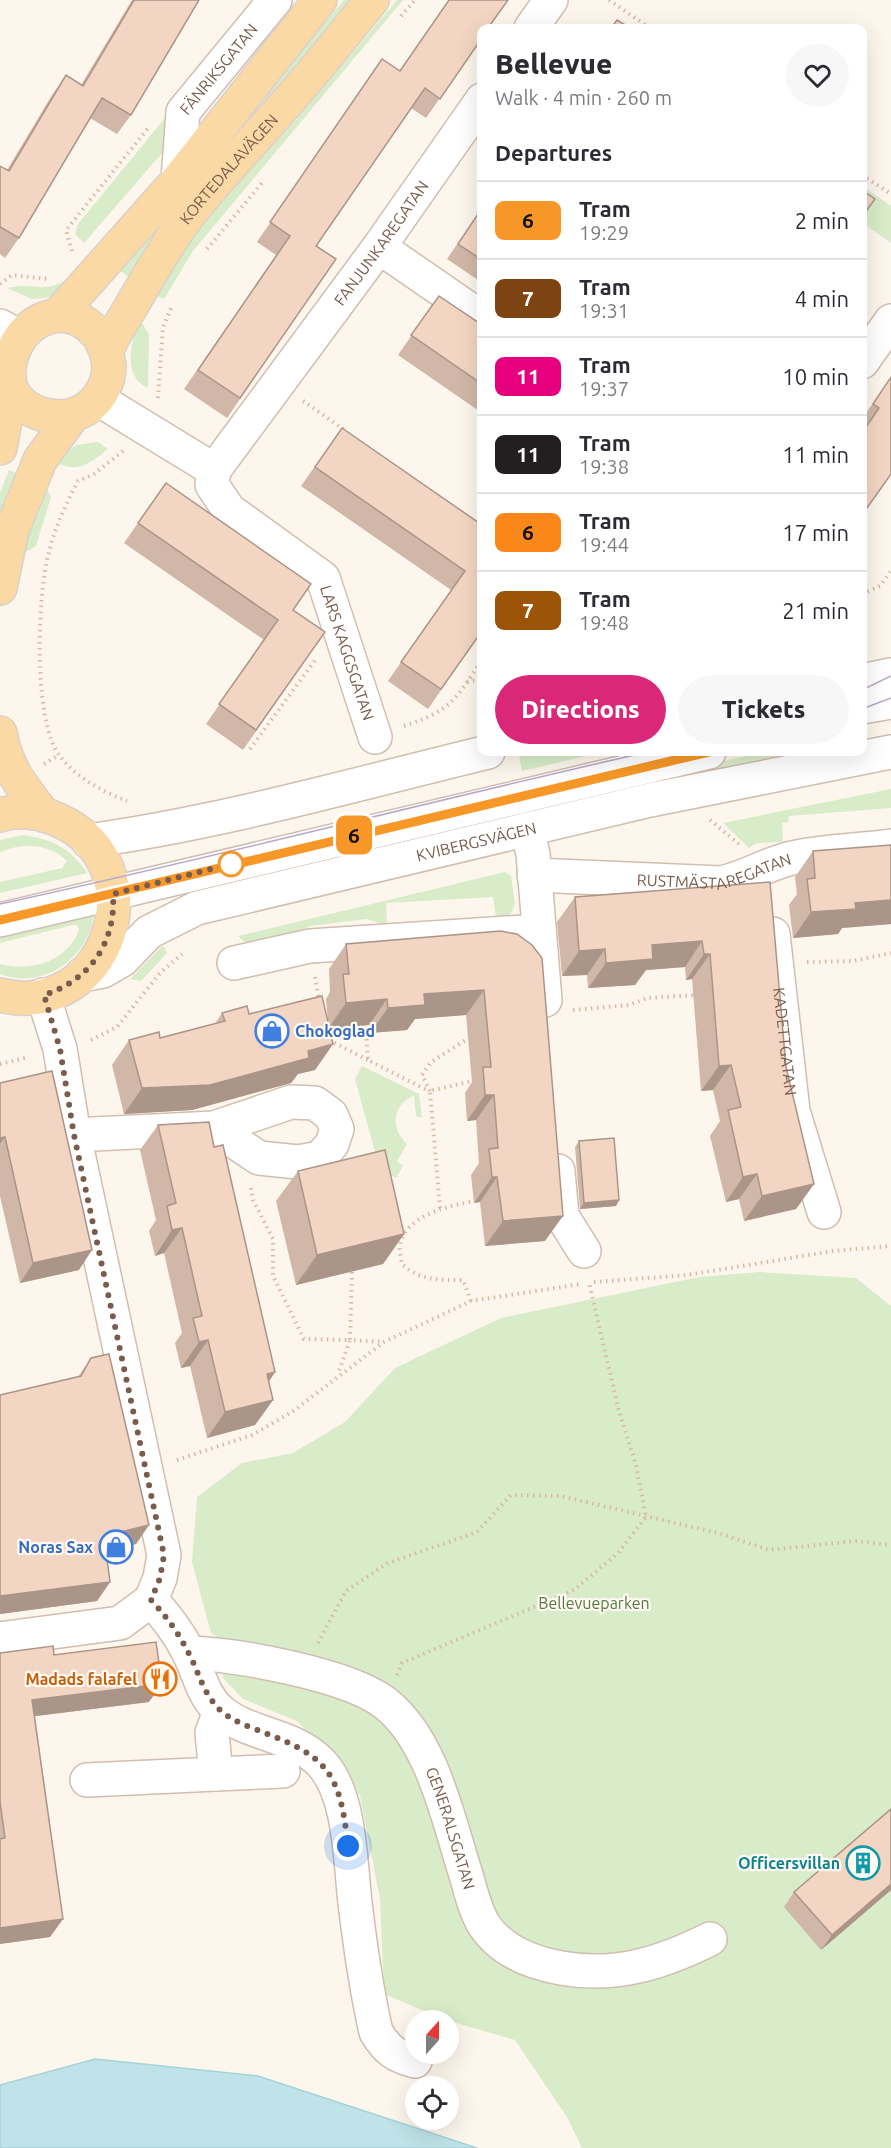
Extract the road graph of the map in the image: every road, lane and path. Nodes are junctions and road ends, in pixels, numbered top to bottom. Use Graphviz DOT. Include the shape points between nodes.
graph roads {
  1 [pos="275,0"];
  2 [pos="320,0"];
  3 [pos="372,0"];
  4 [pos="551,0"];
  5 [pos="609,0"];
  6 [pos="534,24"];
  7 [pos="644,24"];
  8 [pos="477,107"];
  9 [pos="183,112"];
  10 [pos="867,178"];
  11 [pos="178,180"];
  12 [pos="891,194"];
  13 [pos="379,247"];
  14 [pos="75,262"];
  15 [pos="57,276"];
  16 [pos="0,284"];
  17 [pos="58,315"];
  18 [pos="477,315"];
  19 [pos="891,321"];
  20 [pos="8,331"];
  21 [pos="107,353"];
  22 [pos="867,355"];
  23 [pos="276,382"];
  24 [pos="11,388"];
  25 [pos="86,407"];
  26 [pos="355,438"];
  27 [pos="0,448"];
  28 [pos="214,470"];
  29 [pos="891,572"];
  30 [pos="0,588"];
  31 [pos="867,592"];
  32 [pos="341,632"];
  33 [pos="477,667"];
  34 [pos="891,675"];
  35 [pos="477,680"];
  36 [pos="867,680"];
  37 [pos="466,682"];
  38 [pos="891,702"];
  39 [pos="867,706"];
  40 [pos="891,722"];
  41 [pos="867,725"];
  42 [pos="0,733"];
  43 [pos="375,737"];
  44 [pos="250,749"];
  45 [pos="891,752"];
  46 [pos="477,755"];
  47 [pos="627,756"];
  48 [pos="691,756"];
  49 [pos="0,815"];
  50 [pos="44,815"];
  51 [pos="705,816"];
  52 [pos="527,829"];
  53 [pos="88,841"];
  54 [pos="891,846"];
  55 [pos="766,866"];
  56 [pos="534,875"];
  57 [pos="112,887"];
  58 [pos="0,903"];
  59 [pos="0,920"];
  60 [pos="539,931"];
  61 [pos="310,946"];
  62 [pos="891,953"];
  63 [pos="176,959"];
  64 [pos="776,962"];
  65 [pos="234,963"];
  66 [pos="82,975"];
  67 [pos="703,994"];
  68 [pos="0,995"];
  69 [pos="44,995"];
  70 [pos="320,1004"];
  71 [pos="546,1022"];
  72 [pos="366,1034"];
  73 [pos="479,1036"];
  74 [pos="99,1037"];
  75 [pos="325,1039"];
  76 [pos="19,1060"];
  77 [pos="368,1060"];
  78 [pos="0,1064"];
  79 [pos="472,1081"];
  80 [pos="430,1091"];
  81 [pos="214,1128"];
  82 [pos="74,1135"];
  83 [pos="556,1136"];
  84 [pos="259,1158"];
  85 [pos="474,1201"];
  86 [pos="440,1208"];
  87 [pos="824,1212"];
  88 [pos="891,1246"];
  89 [pos="584,1251"];
  90 [pos="352,1272"];
  91 [pos="589,1283"];
  92 [pos="471,1301"];
  93 [pos="350,1340"];
  94 [pos="384,1342"];
  95 [pos="338,1374"];
  96 [pos="145,1469"];
  97 [pos="646,1517"];
  98 [pos="891,1545"];
  99 [pos="151,1600"];
  100 [pos="0,1640"];
  101 [pos="189,1653"];
  102 [pos="304,1672"];
  103 [pos="387,1704"];
  104 [pos="220,1711"];
  105 [pos="283,1771"];
  106 [pos="216,1774"];
  107 [pos="87,1780"];
  108 [pos="710,1939"];
  109 [pos="405,2059"];
  1 -- 9 [label="street, FÄNRIKSGATAN"];
  2 -- 11 [label="main road, KORTEDALAVÄGEN"];
  3 -- 21 [label="main road, KORTEDALAVÄGEN" via="188,215"];
  4 -- 6 [label="street"];
  5 -- 7 [label="path"];
  8 -- 13 [label="street, FANJUNKAREGATAN"];
  9 -- 11 [label="street, FÄNRIKSGATAN"];
  9 -- 14 [label="path" via="167,104 66,230"];
  10 -- 12 [label="path"];
  11 -- 17 [label="main road, KORTEDALAVÄGEN"];
  13 -- 18 [label="street"];
  13 -- 23 [label="street, FANJUNKAREGATAN"];
  15 -- 16 [label="path" via="40,279 12,275"];
  17 -- 20 [label="main road"];
  17 -- 21 [label="main road" via="80,320 97,333"];
  19 -- 22 [label="street"];
  20 -- 24 [label="main road"];
  21 -- 25 [label="main road, KORTEDALAVÄGEN" via="107,382"];
  23 -- 26 [label="path"];
  23 -- 28 [label="street, FANJUNKAREGATAN"];
  24 -- 25 [label="main road" via="21,403 37,413 55,417"];
  24 -- 27 [label="main road"];
  25 -- 28 [label="street"];
  25 -- 30 [label="main road, KORTEDALAVÄGEN" via="40,460 12,530"];
  28 -- 32 [label="street, LARS KAGGSGATAN" via="212,485 229,510 323,578"];
  29 -- 31 [label="path" via="880,586"];
  32 -- 43 [label="street, LARS KAGGSGATAN"];
  32 -- 44 [label="path"];
  33 -- 37 [label="path"];
  34 -- 36 [label="street"];
  35 -- 37 [label="path"];
  37 -- 43 [label="path" via="440,713"];
  38 -- 39 [label="street"];
  40 -- 41 [label="street"];
  42 -- 50 [label="main road" via="4,757"];
  45 -- 52 [label="street, KVIBERGSVÄGEN"];
  46 -- 53 [label="street" via="242,812"];
  47 -- 57 [label="street" via="229,853 151,868"];
  48 -- 57 [label="street"];
  49 -- 50 [label="main road"];
  50 -- 53 [label="main road" via="72,828"];
  51 -- 55 [label="path"];
  52 -- 56 [label="street"];
  52 -- 66 [label="street, KVIBERGSVÄGEN" via="196,908 149,932 122,960 104,971"];
  53 -- 57 [label="main road" via="101,858"];
  54 -- 55 [label="street, RUSTMÄSTAREGATAN" via="796,857"];
  55 -- 56 [label="street, RUSTMÄSTAREGATAN" via="745,878 721,883"];
  55 -- 64 [label="street, KADETTGATAN"];
  56 -- 60 [label="street"];
  57 -- 58 [label="street"];
  57 -- 59 [label="street"];
  57 -- 66 [label="main road" via="110,932 99,956"];
  60 -- 61 [label="street"];
  60 -- 71 [label="street"];
  61 -- 65 [label="street"];
  61 -- 70 [label="path"];
  62 -- 64 [label="path" via="853,961"];
  63 -- 74 [label="path" via="117,1027"];
  64 -- 87 [label="street, KADETTGATAN" via="793,1112"];
  66 -- 69 [label="main road"];
  67 -- 71 [label="path" via="647,998"];
  68 -- 69 [label="main road"];
  69 -- 82 [label="street" via="60,1049"];
  72 -- 77 [label="path"];
  73 -- 80 [label="path" via="469,1036 430,1062 422,1075"];
  75 -- 77 [label="path"];
  76 -- 78 [label="path"];
  77 -- 80 [label="path"];
  79 -- 80 [label="path"];
  80 -- 86 [label="path"];
  81 -- 82 [label="street"];
  81 -- 84 [label="street"];
  81 -- 84 [label="street" via="291,1102 315,1103 331,1114 337,1129 332,1144 320,1158 298,1162"];
  82 -- 96 [label="street"];
  83 -- 89 [label="street" via="562,1216"];
  84 -- 93 [label="path" via="250,1180 253,1200 273,1239 273,1276 289,1311 304,1339"];
  85 -- 86 [label="path"];
  86 -- 92 [label="path" via="424,1215 404,1236 400,1246 402,1264 413,1275 429,1280 463,1281"];
  88 -- 91 [label="path" via="833,1251 687,1275"];
  90 -- 93 [label="path"];
  91 -- 92 [label="path"];
  91 -- 97 [label="path"];
  92 -- 94 [label="path"];
  93 -- 94 [label="path"];
  93 -- 95 [label="path"];
  94 -- 95 [label="path"];
  95 -- 96 [label="path" via="292,1412 252,1435"];
  96 -- 99 [label="street" via="164,1555"];
  97 -- 98 [label="path" via="722,1534 769,1550 855,1541"];
  97 -- 102 [label="path" via="561,1496 511,1495 477,1532 388,1563 346,1592"];
  97 -- 103 [label="path" via="618,1553 574,1590 402,1663"];
  99 -- 100 [label="street" via="120,1623"];
  99 -- 101 [label="street"];
  101 -- 102 [label="street, GENERALSGATAN" via="219,1653"];
  101 -- 104 [label="street" via="204,1691"];
  102 -- 103 [label="street, GENERALSGATAN" via="356,1685"];
  103 -- 108 [label="street, GENERALSGATAN" via="431,1767 484,1925 507,1947 537,1964 589,1973 642,1967"];
  104 -- 106 [label="street" via="212,1732"];
  104 -- 109 [label="street" via="296,1744 320,1761 334,1779 346,1823 376,2032 386,2049"];
  105 -- 106 [label="street"];
  106 -- 107 [label="street"];
}
